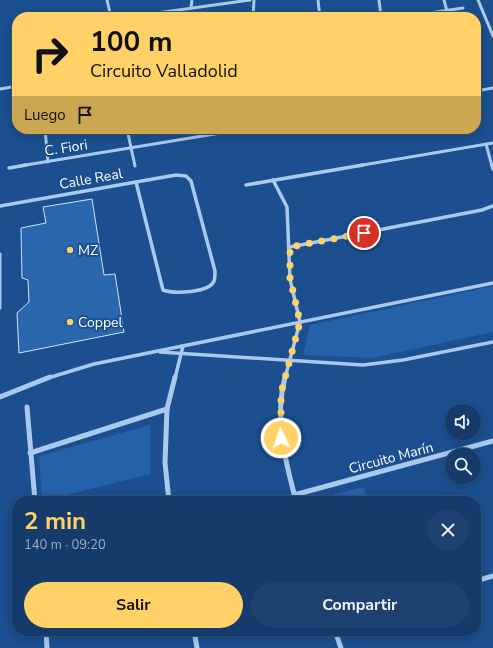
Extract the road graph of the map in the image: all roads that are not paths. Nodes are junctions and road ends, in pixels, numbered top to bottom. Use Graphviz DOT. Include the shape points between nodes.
graph roads {
  1 [pos="107,0"];
  2 [pos="192,0"];
  3 [pos="250,0"];
  4 [pos="254,0"];
  5 [pos="318,0"];
  6 [pos="378,0"];
  7 [pos="444,0"];
  8 [pos="478,0"];
  9 [pos="191,8"];
  10 [pos="464,8"];
  11 [pos="447,11"];
  12 [pos="110,12"];
  13 [pos="163,12"];
  14 [pos="253,12"];
  15 [pos="319,12"];
  16 [pos="380,12"];
  17 [pos="440,12"];
  18 [pos="493,36"];
  19 [pos="12,87"];
  20 [pos="493,88"];
  21 [pos="0,89"];
  22 [pos="481,90"];
  23 [pos="45,134"];
  24 [pos="128,134"];
  25 [pos="213,134"];
  26 [pos="493,143"];
  27 [pos="486,144"];
  28 [pos="131,148"];
  29 [pos="48,162"];
  30 [pos="135,166"];
  31 [pos="9,168"];
  32 [pos="493,169"];
  33 [pos="273,180"];
  34 [pos="136,182"];
  35 [pos="246,185"];
  36 [pos="0,206"];
  37 [pos="493,206"];
  38 [pos="290,247"];
  39 [pos="0,254"];
  40 [pos="0,261"];
  41 [pos="493,283"];
  42 [pos="0,286"];
  43 [pos="0,308"];
  44 [pos="300,322"];
  45 [pos="493,342"];
  46 [pos="183,346"];
  47 [pos="152,352"];
  48 [pos="182,353"];
  49 [pos="290,360"];
  50 [pos="0,397"];
  51 [pos="27,407"];
  52 [pos="167,409"];
  53 [pos="493,441"];
  54 [pos="30,453"];
  55 [pos="294,495"];
  56 [pos="34,496"];
  57 [pos="168,496"];
  58 [pos="493,576"];
  59 [pos="481,580"];
  60 [pos="46,636"];
  61 [pos="195,636"];
  62 [pos="336,636"];
  63 [pos="47,648"];
  64 [pos="197,648"];
  65 [pos="340,648"];
  1 -- 12 [label="street"];
  2 -- 9 [label="street"];
  3 -- 9 [label="street"];
  4 -- 14 [label="street"];
  5 -- 15 [label="street"];
  6 -- 16 [label="street"];
  7 -- 11 [label="street"];
  8 -- 18 [label="street"];
  9 -- 13 [label="street"];
  10 -- 11 [label="street"];
  11 -- 17 [label="street"];
  19 -- 21 [label="street"];
  20 -- 22 [label="street"];
  23 -- 29 [label="street"];
  24 -- 28 [label="street"];
  25 -- 28 [label="street, C. Fiori"];
  26 -- 27 [label="street"];
  27 -- 32 [label="street"];
  27 -- 33 [label="street"];
  28 -- 29 [label="street, C. Fiori"];
  28 -- 30 [label="street"];
  29 -- 31 [label="street, C. Fiori"];
  33 -- 35 [label="street"];
  33 -- 38 [label="street" via="286,207"];
  34 -- 34 [label="street, Calle Real" via="176,175 186,176 191,180 215,271 214,281 204,288 175,294 163,290"];
  34 -- 36 [label="street, Calle Real"];
  37 -- 38 [label="street"];
  38 -- 44 [label="street" via="290,278"];
  39 -- 40 [label="lane"];
  40 -- 42 [label="lane"];
  41 -- 44 [label="street"];
  42 -- 43 [label="lane"];
  44 -- 46 [label="street"];
  44 -- 49 [label="street"];
  45 -- 49 [label="street" via="381,364"];
  46 -- 47 [label="street"];
  46 -- 48 [label="street"];
  47 -- 48 [label="street"];
  47 -- 50 [label="street" via="72,370"];
  48 -- 49 [label="street"];
  48 -- 52 [label="street"];
  49 -- 55 [label="street" via="281,393 280,418 281,438"];
  51 -- 54 [label="street"];
  52 -- 54 [label="street"];
  52 -- 57 [label="street" via="165,463"];
  53 -- 55 [label="street, Circuito Marín"];
  54 -- 56 [label="street"];
  58 -- 59 [label="street"];
  60 -- 63 [label="street"];
  61 -- 64 [label="street"];
  62 -- 65 [label="street"];
}
